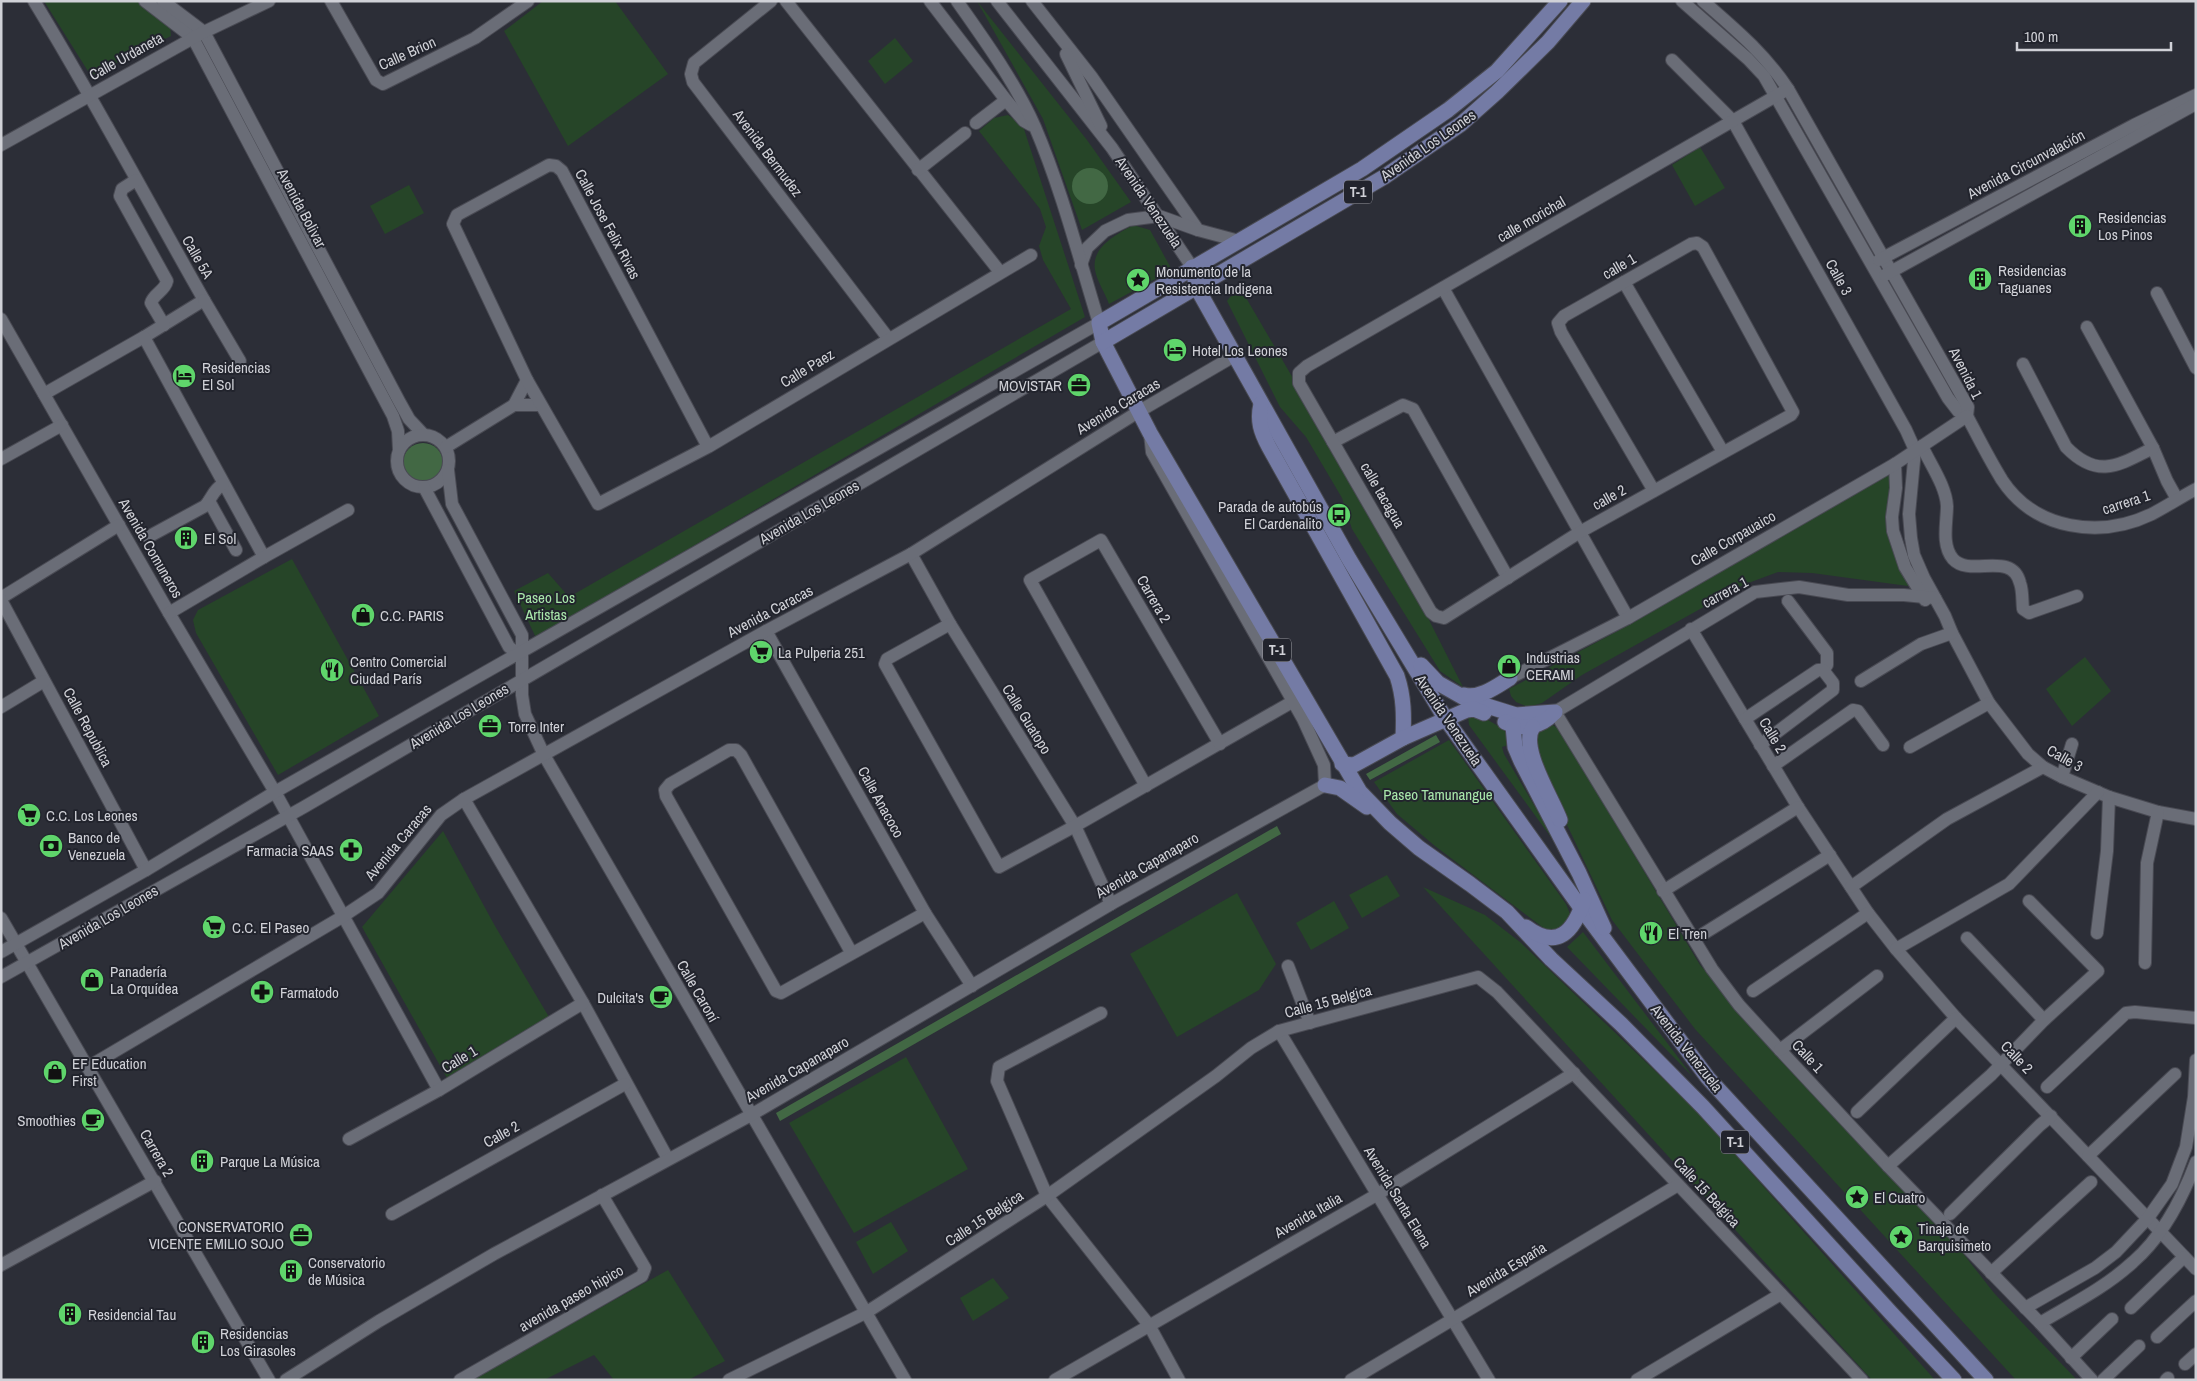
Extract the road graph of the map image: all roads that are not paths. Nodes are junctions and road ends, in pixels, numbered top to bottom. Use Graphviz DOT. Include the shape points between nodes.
graph roads {
  1 [pos="34,1"];
  2 [pos="145,1"];
  3 [pos="164,1"];
  4 [pos="269,1"];
  5 [pos="331,1"];
  6 [pos="528,1"];
  7 [pos="772,1"];
  8 [pos="786,1"];
  9 [pos="930,1"];
  10 [pos="957,1"];
  11 [pos="997,1"];
  12 [pos="1032,1"];
  13 [pos="1560,1"];
  14 [pos="1583,1"];
  15 [pos="1682,1"];
  16 [pos="1703,1"];
  17 [pos="1056,32"];
  18 [pos="198,35"];
  19 [pos="1672,60"];
  20 [pos="1788,89"];
  21 [pos="90,94"];
  22 [pos="2196,95"];
  23 [pos="1776,96"];
  24 [pos="1006,100"];
  25 [pos="2196,104"];
  26 [pos="1733,121"];
  27 [pos="976,123"];
  28 [pos="1035,127"];
  29 [pos="965,133"];
  30 [pos="1,145"];
  31 [pos="1112,148"];
  32 [pos="918,170"];
  33 [pos="136,180"];
  34 [pos="1159,216"];
  35 [pos="1198,230"];
  36 [pos="1239,241"];
  37 [pos="1031,255"];
  38 [pos="1884,258"];
  39 [pos="1873,264"];
  40 [pos="1081,265"];
  41 [pos="1192,267"];
  42 [pos="1000,272"];
  43 [pos="1886,274"];
  44 [pos="1624,282"];
  45 [pos="1197,288"];
  46 [pos="1443,288"];
  47 [pos="2157,293"];
  48 [pos="204,300"];
  49 [pos="1099,323"];
  50 [pos="164,325"];
  51 [pos="3,326"];
  52 [pos="2087,327"];
  53 [pos="144,337"];
  54 [pos="888,338"];
  55 [pos="1103,342"];
  56 [pos="1234,356"];
  57 [pos="240,361"];
  58 [pos="2023,364"];
  59 [pos="2196,368"];
  60 [pos="527,380"];
  61 [pos="1299,383"];
  62 [pos="44,394"];
  63 [pos="1260,404"];
  64 [pos="514,405"];
  65 [pos="540,405"];
  66 [pos="1138,412"];
  67 [pos="1793,412"];
  68 [pos="1967,416"];
  69 [pos="62,425"];
  70 [pos="1150,433"];
  71 [pos="424,435"];
  72 [pos="1333,442"];
  73 [pos="446,447"];
  74 [pos="708,447"];
  75 [pos="1918,448"];
  76 [pos="2153,448"];
  77 [pos="399,450"];
  78 [pos="1723,452"];
  79 [pos="1,459"];
  80 [pos="1895,464"];
  81 [pos="448,470"];
  82 [pos="223,484"];
  83 [pos="424,487"];
  84 [pos="2196,489"];
  85 [pos="1654,491"];
  86 [pos="2177,499"];
  87 [pos="209,501"];
  88 [pos="598,504"];
  89 [pos="348,510"];
  90 [pos="120,525"];
  91 [pos="1580,532"];
  92 [pos="148,537"];
  93 [pos="236,550"];
  94 [pos="911,554"];
  95 [pos="264,557"];
  96 [pos="1349,559"];
  97 [pos="1508,578"];
  98 [pos="2078,596"];
  99 [pos="1922,597"];
  100 [pos="1935,598"];
  101 [pos="1,599"];
  102 [pos="1788,601"];
  103 [pos="169,613"];
  104 [pos="1444,618"];
  105 [pos="1628,618"];
  106 [pos="950,624"];
  107 [pos="1691,629"];
  108 [pos="766,631"];
  109 [pos="1952,633"];
  110 [pos="520,655"];
  111 [pos="1823,670"];
  112 [pos="522,678"];
  113 [pos="1510,678"];
  114 [pos="44,681"];
  115 [pos="1861,681"];
  116 [pos="1456,693"];
  117 [pos="1292,702"];
  118 [pos="1988,703"];
  119 [pos="1,707"];
  120 [pos="1555,712"];
  121 [pos="1446,718"];
  122 [pos="1745,719"];
  123 [pos="1513,726"];
  124 [pos="1533,727"];
  125 [pos="1403,738"];
  126 [pos="1220,744"];
  127 [pos="2072,744"];
  128 [pos="1760,745"];
  129 [pos="1883,745"];
  130 [pos="1910,747"];
  131 [pos="544,755"];
  132 [pos="1342,764"];
  133 [pos="1773,766"];
  134 [pos="2043,767"];
  135 [pos="2062,777"];
  136 [pos="1324,785"];
  137 [pos="1146,786"];
  138 [pos="275,792"];
  139 [pos="2104,794"];
  140 [pos="464,799"];
  141 [pos="1798,807"];
  142 [pos="2158,812"];
  143 [pos="286,816"];
  144 [pos="2196,819"];
  145 [pos="1390,823"];
  146 [pos="1075,826"];
  147 [pos="1830,855"];
  148 [pos="146,870"];
  149 [pos="1579,873"];
  150 [pos="1851,886"];
  151 [pos="1587,890"];
  152 [pos="1663,891"];
  153 [pos="2028,901"];
  154 [pos="1111,904"];
  155 [pos="1581,908"];
  156 [pos="1507,912"];
  157 [pos="925,913"];
  158 [pos="1868,913"];
  159 [pos="342,917"];
  160 [pos="1,918"];
  161 [pos="2097,933"];
  162 [pos="1703,934"];
  163 [pos="1967,938"];
  164 [pos="16,944"];
  165 [pos="1896,949"];
  166 [pos="1,952"];
  167 [pos="850,952"];
  168 [pos="2145,963"];
  169 [pos="26,964"];
  170 [pos="1288,966"];
  171 [pos="1626,969"];
  172 [pos="1877,976"];
  173 [pos="1,977"];
  174 [pos="972,986"];
  175 [pos="1753,991"];
  176 [pos="583,1003"];
  177 [pos="1101,1013"];
  178 [pos="1956,1018"];
  179 [pos="2196,1018"];
  180 [pos="2044,1020"];
  181 [pos="1310,1023"];
  182 [pos="1279,1031"];
  183 [pos="1780,1050"];
  184 [pos="2196,1060"];
  185 [pos="2001,1064"];
  186 [pos="88,1068"];
  187 [pos="1574,1073"];
  188 [pos="2175,1074"];
  189 [pos="625,1084"];
  190 [pos="2047,1087"];
  191 [pos="439,1090"];
  192 [pos="1857,1112"];
  193 [pos="750,1115"];
  194 [pos="2052,1116"];
  195 [pos="349,1139"];
  196 [pos="2088,1156"];
  197 [pos="668,1159"];
  198 [pos="2195,1165"];
  199 [pos="1888,1166"];
  200 [pos="155,1181"];
  201 [pos="2091,1182"];
  202 [pos="1678,1185"];
  203 [pos="1378,1194"];
  204 [pos="602,1195"];
  205 [pos="1047,1196"];
  206 [pos="392,1214"];
  207 [pos="1950,1214"];
  208 [pos="2148,1218"];
  209 [pos="2160,1231"];
  210 [pos="2184,1257"];
  211 [pos="1,1265"];
  212 [pos="2196,1269"];
  213 [pos="1991,1273"];
  214 [pos="1781,1294"];
  215 [pos="2196,1301"];
  216 [pos="2025,1308"];
  217 [pos="2131,1308"];
  218 [pos="867,1312"];
  219 [pos="1452,1320"];
  220 [pos="2112,1320"];
  221 [pos="2040,1322"];
  222 [pos="1149,1325"];
  223 [pos="2157,1338"];
  224 [pos="2139,1346"];
  225 [pos="2196,1354"];
  226 [pos="2071,1358"];
  227 [pos="2185,1364"];
  228 [pos="269,1380"];
  229 [pos="286,1380"];
  230 [pos="460,1380"];
  231 [pos="729,1380"];
  232 [pos="905,1380"];
  233 [pos="1055,1380"];
  234 [pos="1179,1380"];
  235 [pos="1351,1380"];
  236 [pos="1489,1380"];
  237 [pos="1637,1380"];
  238 [pos="1862,1380"];
  239 [pos="1954,1380"];
  240 [pos="1986,1380"];
  241 [pos="2092,1380"];
  242 [pos="2103,1380"];
  1 -- 21 [label="street, Calle 5A"];
  2 -- 18 [label="street, Avenida Bolivar"];
  3 -- 18 [label="street, Avenida Bolivar"];
  4 -- 18 [label="street, Calle Urdaneta"];
  5 -- 6 [label="street, Calle Brion" via="376,80 382,84 475,38"];
  7 -- 54 [label="street, Avenida Bermudez" via="694,63 693,82"];
  8 -- 32 [label="street"];
  9 -- 24 [label="street"];
  10 -- 28 [label="street, Avenida Venezuela" via="994,54"];
  11 -- 31 [label="street, Avenida Venezuela"];
  12 -- 17 [label="street, Avenida Venezuela"];
  13 -- 36 [label="main road, Avenida Los Leones / T-1" via="1496,70 1448,110 1362,169"];
  14 -- 45 [label="main road, Avenida Los Leones / T-1" via="1548,42 1461,124 1384,177"];
  15 -- 23 [label="street, Avenida 1" via="1748,59"];
  16 -- 20 [label="street, Avenida 1" via="1758,49"];
  17 -- 31 [label="street"];
  17 -- 35 [label="street, Avenida Venezuela" via="1091,76"];
  18 -- 21 [label="street, Calle Urdaneta"];
  18 -- 71 [label="street, Avenida Bolivar" via="398,401"];
  18 -- 77 [label="street, Avenida Bolivar" via="394,416"];
  19 -- 26 [label="street, Calle 3"];
  20 -- 23 [label="street, calle morichal"];
  20 -- 38 [label="street, Avenida 1"];
  21 -- 30 [label="street, Calle Urdaneta"];
  21 -- 33 [label="street, Calle 5A"];
  22 -- 38 [label="street, Avenida Circunvalación"];
  23 -- 26 [label="street, calle morichal"];
  23 -- 39 [label="street, Avenida 1"];
  24 -- 27 [label="street"];
  24 -- 28 [label="street" via="1024,121"];
  25 -- 43 [label="street, Avenida Circunvalación"];
  26 -- 46 [label="street, calle morichal"];
  26 -- 75 [label="street, Calle 3"];
  28 -- 40 [label="street, Avenida Venezuela" via="1059,191"];
  29 -- 32 [label="street"];
  31 -- 34 [label="street, Avenida Venezuela"];
  32 -- 42 [label="street"];
  33 -- 48 [label="street, Calle 5A"];
  33 -- 50 [label="street" via="122,188 120,196 167,281 152,299"];
  34 -- 35 [label="street"];
  34 -- 40 [label="street" via="1128,220 1105,230 1087,248"];
  34 -- 41 [label="street, Avenida Venezuela"];
  35 -- 36 [label="street, Avenida Venezuela"];
  36 -- 41 [label="main road, Avenida Los Leones / T-1"];
  37 -- 42 [label="street, Calle Paez"];
  38 -- 39 [label="street, Avenida Circunvalación"];
  38 -- 43 [label="street, Avenida 1"];
  39 -- 43 [label="street, Avenida 1"];
  40 -- 49 [label="street, Avenida Venezuela"];
  41 -- 45 [label="main road, Avenida Venezuela / T-1"];
  41 -- 49 [label="main road, Avenida Los Leones / T-1"];
  42 -- 54 [label="street, Calle Paez"];
  43 -- 68 [label="street, Avenida 1" via="1968,407"];
  44 -- 67 [label="street, calle 1" via="1697,242 1703,247"];
  44 -- 78 [label="street"];
  44 -- 85 [label="street, calle 1" via="1564,316 1558,323"];
  45 -- 55 [label="main road, Avenida Los Leones / T-1"];
  45 -- 56 [label="main road, Avenida Venezuela / T-1"];
  46 -- 61 [label="street, calle morichal" via="1307,366 1299,373"];
  46 -- 91 [label="street"];
  47 -- 59 [label="street"];
  48 -- 50 [label="street, Calle 5A"];
  48 -- 57 [label="street"];
  49 -- 55 [label="main road, Avenida Venezuela / T-1"];
  49 -- 110 [label="street, Avenida Los Leones"];
  50 -- 53 [label="street, Calle 5A"];
  51 -- 62 [label="street, Avenida Comuneros"];
  52 -- 76 [label="street"];
  53 -- 62 [label="street, Calle 5A"];
  53 -- 82 [label="street"];
  54 -- 74 [label="street, Calle Paez"];
  55 -- 66 [label="main road, Avenida Venezuela / T-1"];
  55 -- 112 [label="street, Avenida Los Leones"];
  56 -- 63 [label="main road, Avenida Venezuela / T-1"];
  56 -- 66 [label="street, Avenida Caracas"];
  58 -- 76 [label="street" via="2066,447 2076,457 2108,468"];
  60 -- 64 [label="street"];
  60 -- 65 [label="street, Calle Jose Felix Rivas"];
  60 -- 74 [label="street, Calle Jose Felix Rivas" via="454,219 549,165 562,171"];
  61 -- 72 [label="street, calle tacagua"];
  62 -- 69 [label="street, Avenida Comuneros"];
  63 -- 96 [label="main road, Avenida Venezuela / T-1"];
  63 -- 125 [label="main road" via="1260,429 1269,447 1397,676 1404,704"];
  64 -- 65 [label="street"];
  64 -- 73 [label="street"];
  65 -- 88 [label="street, Calle Jose Felix Rivas"];
  66 -- 70 [label="main road, Avenida Venezuela / T-1"];
  66 -- 94 [label="street, Avenida Caracas"];
  67 -- 78 [label="street, calle 2"];
  68 -- 75 [label="street, Calle Corpauaico"];
  68 -- 86 [label="street, carrera 1" via="2003,481 2027,508 2068,526 2110,528 2152,514"];
  69 -- 79 [label="street"];
  69 -- 90 [label="street, Avenida Comuneros"];
  70 -- 117 [label="street" via="1152,452"];
  70 -- 132 [label="main road, Avenida Venezuela / T-1"];
  71 -- 73 [label="street, Avenida Bolivar" via="434,437"];
  71 -- 77 [label="street" via="412,437"];
  72 -- 97 [label="street" via="1403,405 1413,409"];
  72 -- 104 [label="street, calle tacagua" via="1431,612"];
  73 -- 81 [label="street"];
  74 -- 88 [label="street, Calle Paez"];
  75 -- 80 [label="street, Calle Corpauaico"];
  75 -- 98 [label="street, Calle 3" via="1944,492 1946,538 1955,561 2009,568 2016,573 2023,610 2029,613"];
  75 -- 100 [label="street" via="1909,514 1910,538 1920,570"];
  76 -- 86 [label="street"];
  77 -- 83 [label="street, Avenida Bolivar" via="400,472 410,484"];
  78 -- 85 [label="street, calle 2"];
  80 -- 99 [label="street" via="1893,531 1905,567"];
  80 -- 105 [label="street, Calle Corpauaico"];
  81 -- 83 [label="street" via="439,482"];
  81 -- 110 [label="street" via="452,504 522,635"];
  82 -- 87 [label="street" via="212,493"];
  82 -- 95 [label="street"];
  83 -- 110 [label="street" via="509,647"];
  84 -- 86 [label="street, carrera 1"];
  85 -- 91 [label="street, calle 2"];
  87 -- 92 [label="street"];
  87 -- 93 [label="street"];
  89 -- 95 [label="street"];
  90 -- 101 [label="street"];
  90 -- 103 [label="street, Avenida Comuneros"];
  91 -- 97 [label="street, calle 2"];
  91 -- 105 [label="street"];
  94 -- 106 [label="street, Calle Guatopo"];
  94 -- 108 [label="street, Avenida Caracas"];
  95 -- 103 [label="street"];
  96 -- 116 [label="main road" via="1424,669 1438,683"];
  96 -- 121 [label="main road, Avenida Venezuela / T-1"];
  97 -- 104 [label="street, calle 2"];
  99 -- 100 [label="street, carrera 1"];
  99 -- 107 [label="street, carrera 1" via="1848,595 1799,587 1756,592"];
  99 -- 109 [label="street"];
  100 -- 109 [label="street"];
  101 -- 114 [label="street, Calle Republica"];
  102 -- 111 [label="street" via="1827,653 1827,665"];
  103 -- 138 [label="street, Avenida Comuneros"];
  105 -- 113 [label="street, Calle Corpauaico"];
  106 -- 146 [label="street, Calle Guatopo"];
  106 -- 146 [label="street" via="887,659 885,664 999,867"];
  107 -- 120 [label="street, carrera 1"];
  107 -- 122 [label="street, Calle 2"];
  108 -- 131 [label="street, Avenida Caracas"];
  108 -- 157 [label="street, Calle Anacoco"];
  109 -- 115 [label="street" via="1921,644"];
  109 -- 118 [label="street, Calle 3"];
  110 -- 112 [label="street, Calle Caroní"];
  110 -- 138 [label="street, Avenida Los Leones"];
  111 -- 122 [label="street" via="1813,672"];
  111 -- 128 [label="street" via="1833,683 1833,690"];
  112 -- 131 [label="street, Calle Caroní" via="525,714"];
  112 -- 143 [label="street, Avenida Los Leones"];
  113 -- 116 [label="main road" via="1482,694"];
  114 -- 119 [label="street"];
  114 -- 148 [label="street, Calle Republica"];
  116 -- 120 [label="main road" via="1516,715"];
  117 -- 126 [label="street"];
  117 -- 136 [label="street" via="1324,765"];
  118 -- 130 [label="street"];
  118 -- 134 [label="street, Calle 3" via="2028,754"];
  120 -- 124 [label="main road"];
  120 -- 152 [label="street, Calle 1"];
  121 -- 123 [label="main road" via="1474,709"];
  121 -- 125 [label="main road"];
  121 -- 155 [label="main road, Avenida Venezuela / T-1"];
  122 -- 128 [label="street, Calle 2"];
  123 -- 124 [label="main road"];
  123 -- 149 [label="main road" via="1515,747 1521,761"];
  124 -- 149 [label="main road" via="1528,739 1532,758 1560,817"];
  125 -- 132 [label="main road" via="1354,765"];
  126 -- 137 [label="street"];
  126 -- 137 [label="street, Carrera 2" via="1101,540 1030,580"];
  127 -- 135 [label="street"];
  128 -- 133 [label="street, Calle 2"];
  129 -- 133 [label="street" via="1858,711 1853,710"];
  131 -- 140 [label="street, Avenida Caracas"];
  131 -- 193 [label="street, Calle Caroní"];
  132 -- 145 [label="main road, Avenida Venezuela / T-1" via="1360,792"];
  133 -- 141 [label="street, Calle 2"];
  134 -- 135 [label="street, Calle 3"];
  134 -- 150 [label="street" via="1947,820"];
  135 -- 139 [label="street, Calle 3"];
  136 -- 145 [label="main road" via="1340,788"];
  136 -- 154 [label="street, Avenida Capanaparo"];
  137 -- 146 [label="street"];
  138 -- 143 [label="street, Avenida Comuneros"];
  138 -- 148 [label="street, Avenida Los Leones"];
  139 -- 142 [label="street, Calle 3"];
  139 -- 161 [label="street" via="2107,851"];
  139 -- 165 [label="street" via="2009,884"];
  140 -- 159 [label="street, Avenida Caracas" via="441,815 378,893"];
  140 -- 176 [label="street"];
  141 -- 147 [label="street, Calle 2"];
  141 -- 152 [label="street"];
  142 -- 144 [label="street, Calle 3"];
  142 -- 168 [label="street" via="2147,863"];
  143 -- 159 [label="street, Avenida Comuneros"];
  143 -- 169 [label="street, Avenida Los Leones"];
  145 -- 156 [label="main road, Avenida Venezuela / T-1"];
  146 -- 154 [label="street, Calle Guatopo"];
  147 -- 150 [label="street, Calle 2"];
  147 -- 162 [label="street"];
  148 -- 164 [label="street, Avenida Los Leones"];
  149 -- 151 [label="main road"];
  150 -- 158 [label="street, Calle 2"];
  151 -- 155 [label="main road"];
  151 -- 171 [label="main road"];
  152 -- 183 [label="street, Calle 1" via="1712,969"];
  153 -- 180 [label="street, calle 2" via="2098,971"];
  154 -- 174 [label="street, Avenida Capanaparo"];
  155 -- 156 [label="main road" via="1575,924 1556,937 1536,934"];
  155 -- 171 [label="main road, Avenida Venezuela / T-1"];
  156 -- 239 [label="main road, Avenida Venezuela / T-1" via="1703,1107"];
  157 -- 167 [label="street"];
  157 -- 174 [label="street, Calle Anacoco"];
  158 -- 165 [label="street, Calle 2"];
  158 -- 175 [label="street"];
  159 -- 186 [label="street, Avenida Caracas"];
  159 -- 191 [label="street, Avenida Comuneros"];
  160 -- 164 [label="street, Carrera 2"];
  163 -- 180 [label="street"];
  164 -- 166 [label="street, Avenida Los Leones"];
  164 -- 169 [label="street, Carrera 2"];
  165 -- 178 [label="street, Calle 2"];
  167 -- 167 [label="street" via="781,993 772,988 666,796 665,790 670,784 729,750 736,750"];
  169 -- 173 [label="street, Avenida Los Leones"];
  169 -- 186 [label="street, Carrera 2"];
  170 -- 181 [label="street"];
  171 -- 240 [label="main road, Avenida Venezuela / T-1" via="1708,1078"];
  172 -- 183 [label="street"];
  174 -- 193 [label="street, Avenida Capanaparo"];
  176 -- 189 [label="street"];
  176 -- 191 [label="street, Calle 1"];
  177 -- 205 [label="street" via="1000,1066 997,1074 997,1081"];
  178 -- 185 [label="street, Calle 2"];
  178 -- 192 [label="street"];
  179 -- 190 [label="street" via="2126,1013"];
  180 -- 185 [label="street, calle 2"];
  181 -- 182 [label="street, Calle 15 Belgica"];
  181 -- 187 [label="street, Calle 15 Belgica" via="1478,977 1497,992"];
  182 -- 203 [label="street, Avenida Santa Elena"];
  182 -- 205 [label="street, Calle 15 Belgica"];
  183 -- 199 [label="street, Calle 1"];
  184 -- 208 [label="street" via="2186,1147 2172,1184"];
  185 -- 194 [label="street, Calle 2"];
  185 -- 199 [label="street, calle 2"];
  186 -- 200 [label="street, Carrera 2"];
  187 -- 202 [label="street, Calle 15 Belgica"];
  187 -- 203 [label="street, Avenida Italia"];
  188 -- 196 [label="street"];
  189 -- 197 [label="street"];
  189 -- 206 [label="street, Calle 2"];
  191 -- 195 [label="street, Calle 1"];
  193 -- 197 [label="street, Avenida Capanaparo"];
  193 -- 218 [label="street, Calle Caroní"];
  194 -- 196 [label="street, Calle 2"];
  194 -- 207 [label="street"];
  196 -- 208 [label="street, Calle 2"];
  197 -- 204 [label="street, Avenida Capanaparo"];
  198 -- 209 [label="street" via="2185,1190"];
  199 -- 213 [label="street, Calle 1"];
  200 -- 211 [label="street"];
  200 -- 228 [label="street, Carrera 2"];
  201 -- 213 [label="street"];
  202 -- 214 [label="street, Calle 15 Belgica"];
  202 -- 219 [label="street, Avenida España"];
  203 -- 219 [label="street, Avenida Santa Elena"];
  203 -- 222 [label="street, Avenida Italia"];
  204 -- 229 [label="street, Avenida Capanaparo" via="379,1321"];
  204 -- 230 [label="street, avenida paseo hipico" via="645,1273"];
  205 -- 218 [label="street, Calle 15 Belgica"];
  205 -- 222 [label="street"];
  208 -- 209 [label="street, Calle 2"];
  208 -- 216 [label="street" via="2127,1242 2095,1268"];
  209 -- 210 [label="street, Calle 2"];
  209 -- 221 [label="street" via="2135,1261 2119,1274"];
  210 -- 212 [label="street, Calle 2"];
  210 -- 217 [label="street"];
  213 -- 216 [label="street, Calle 1"];
  214 -- 237 [label="street"];
  214 -- 238 [label="street, Calle 15 Belgica"];
  215 -- 223 [label="street"];
  216 -- 221 [label="street, Calle 1"];
  218 -- 231 [label="street, Calle 15 Belgica"];
  218 -- 232 [label="street, Calle Caroní"];
  219 -- 235 [label="street, Avenida España"];
  219 -- 236 [label="street, Avenida Santa Elena"];
  220 -- 226 [label="street"];
  221 -- 226 [label="street, Calle 1"];
  222 -- 233 [label="street, Avenida Italia"];
  222 -- 234 [label="street"];
  224 -- 242 [label="street"];
  225 -- 227 [label="street"];
  226 -- 241 [label="street, Calle 1"];
}
